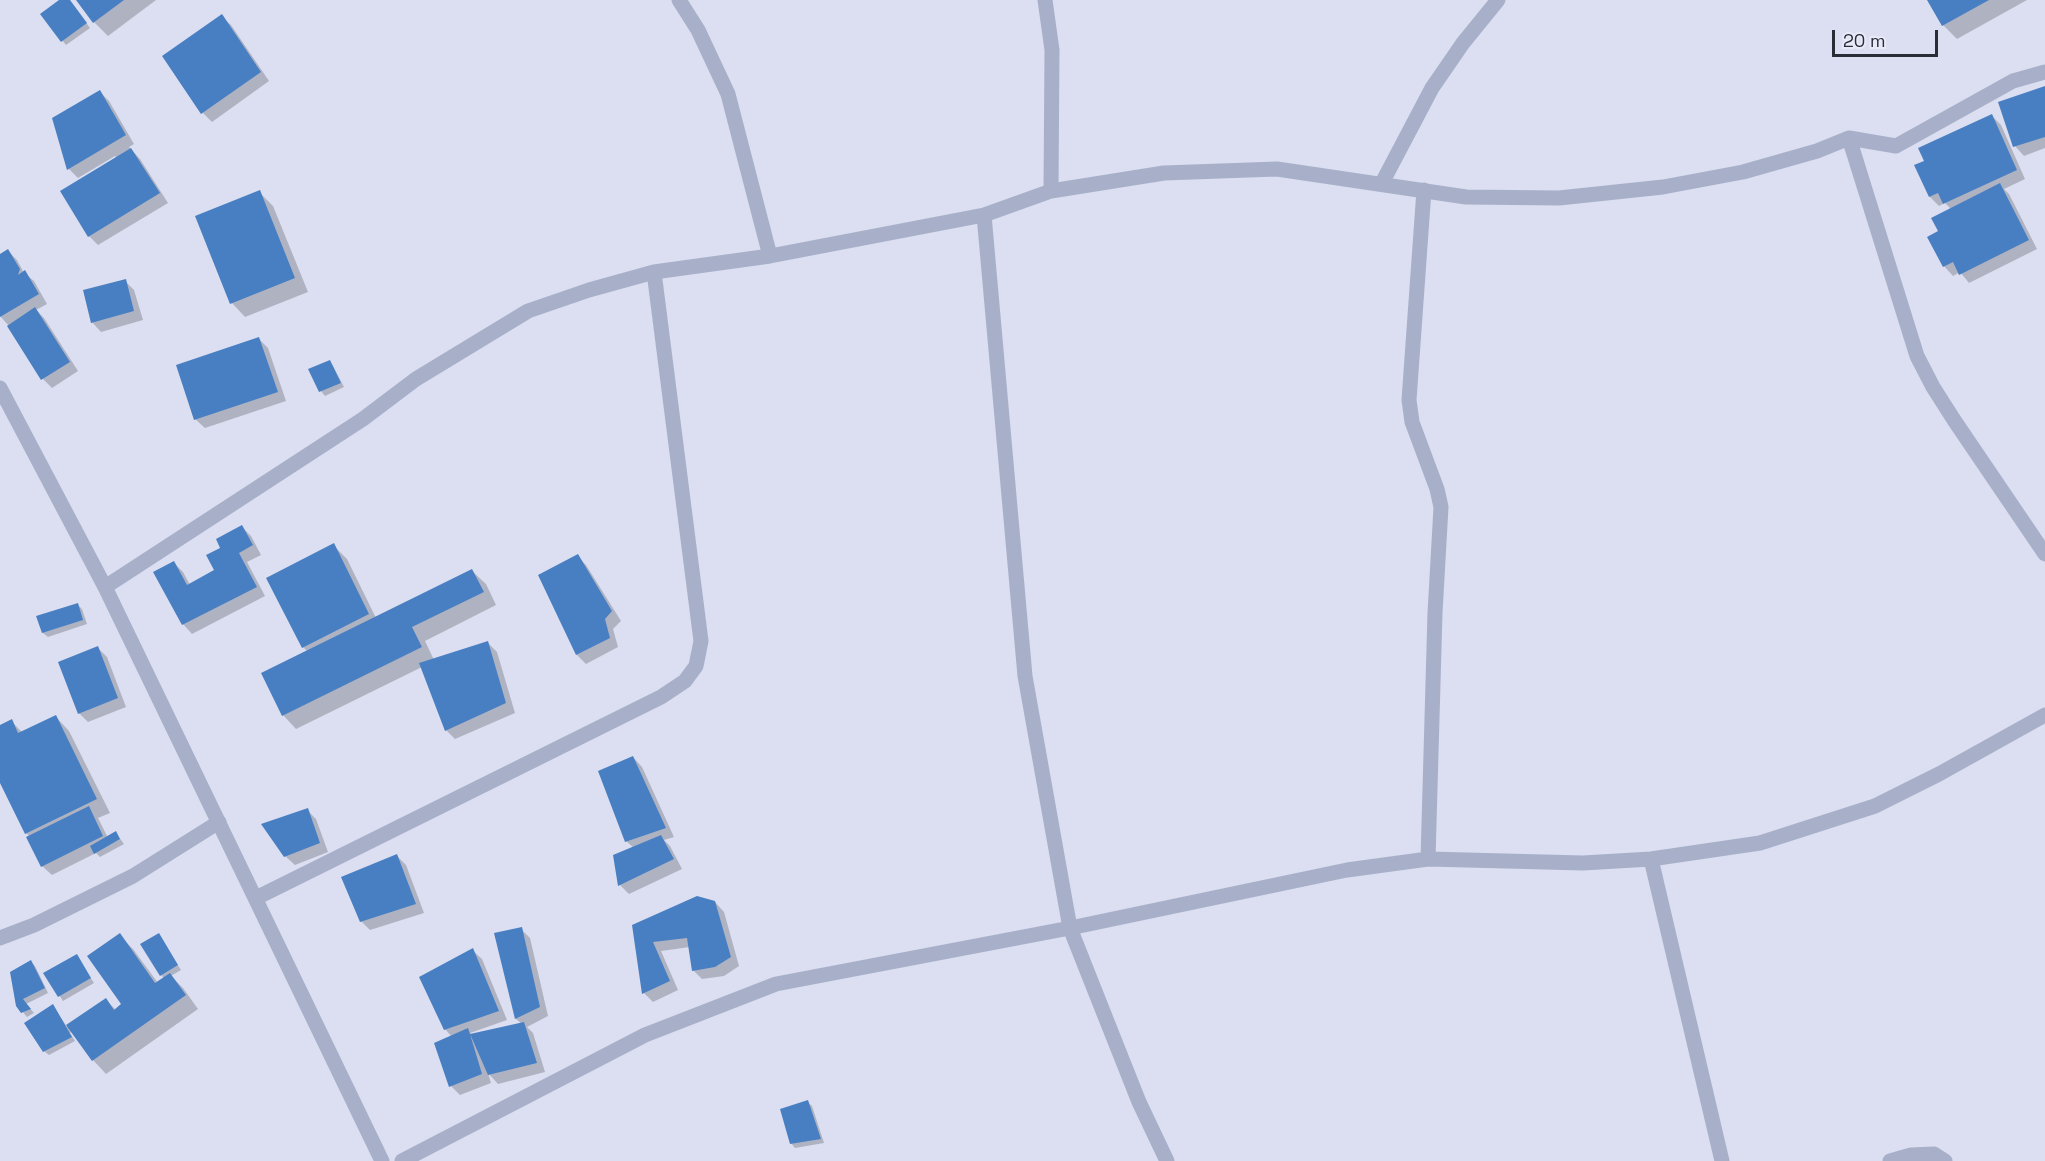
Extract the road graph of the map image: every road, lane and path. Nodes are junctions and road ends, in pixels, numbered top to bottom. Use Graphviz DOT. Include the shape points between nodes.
graph roads {
  1 [pos="679,0"];
  2 [pos="1045,0"];
  3 [pos="1498,0"];
  4 [pos="2045,72"];
  5 [pos="1849,138"];
  6 [pos="1382,183"];
  7 [pos="1424,190"];
  8 [pos="1051,191"];
  9 [pos="984,215"];
  10 [pos="770,255"];
  11 [pos="654,272"];
  12 [pos="0,388"];
  13 [pos="2045,554"];
  14 [pos="105,587"];
  15 [pos="2045,715"];
  16 [pos="219,822"];
  17 [pos="1428,859"];
  18 [pos="1651,859"];
  19 [pos="256,898"];
  20 [pos="1070,928"];
  21 [pos="0,938"];
  22 [pos="382,1161"];
  23 [pos="402,1161"];
  24 [pos="1167,1161"];
  25 [pos="1722,1161"];
  26 [pos="1890,1161"];
  27 [pos="1945,1161"];
  1 -- 10 [label="street" via="728,94"];
  2 -- 8 [label="street" via="1052,50"];
  3 -- 6 [label="street" via="1432,88"];
  4 -- 5 [label="street" via="2013,81 1896,146"];
  5 -- 7 [label="street" via="1743,172 1663,187 1559,198 1466,197"];
  5 -- 13 [label="street" via="1917,356 1949,412"];
  6 -- 7 [label="street"];
  6 -- 8 [label="street" via="1277,169 1164,173"];
  7 -- 17 [label="street" via="1409,400 1412,422 1441,507"];
  8 -- 9 [label="street"];
  9 -- 10 [label="street"];
  9 -- 20 [label="street" via="1024,676"];
  10 -- 11 [label="street"];
  11 -- 14 [label="street" via="528,311 416,379 363,419"];
  11 -- 19 [label="street" via="701,641 696,666 685,681 661,697"];
  12 -- 14 [label="street"];
  14 -- 16 [label="street"];
  15 -- 18 [label="street" via="1875,806 1760,843"];
  16 -- 19 [label="street"];
  16 -- 21 [label="street" via="133,876"];
  17 -- 18 [label="street" via="1583,863"];
  17 -- 20 [label="street" via="1347,870"];
  18 -- 25 [label="street"];
  19 -- 22 [label="street"];
  20 -- 23 [label="street" via="776,984 645,1035"];
  20 -- 24 [label="street" via="1139,1102"];
  26 -- 27 [label="street" via="1934,1154"];
}
